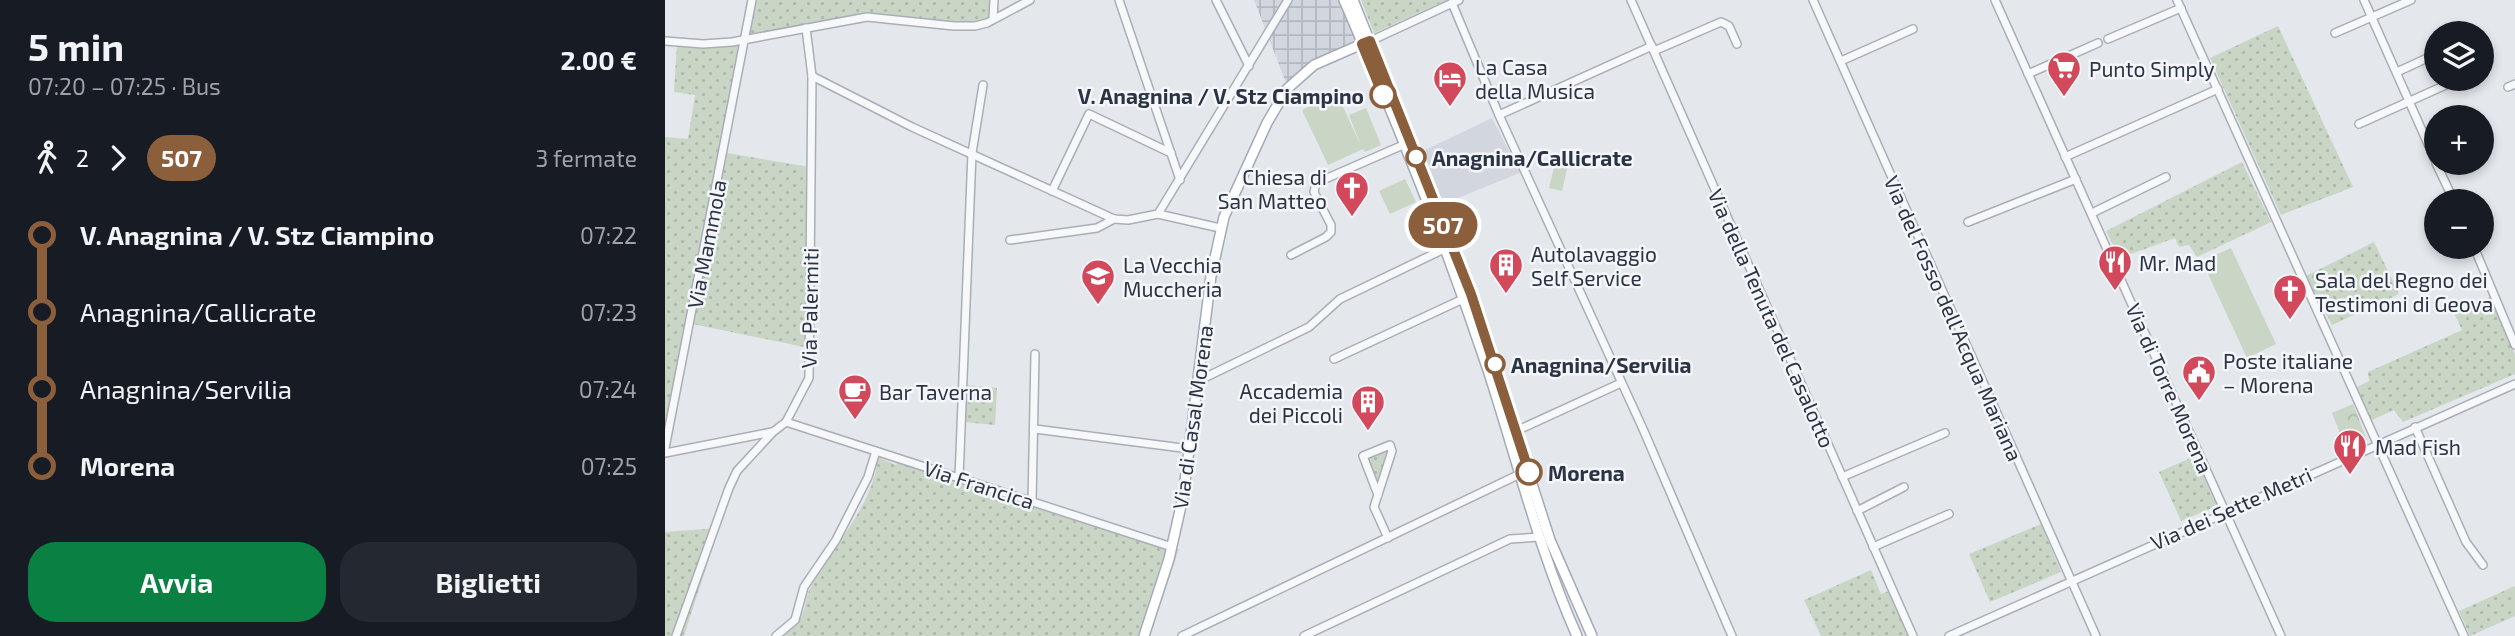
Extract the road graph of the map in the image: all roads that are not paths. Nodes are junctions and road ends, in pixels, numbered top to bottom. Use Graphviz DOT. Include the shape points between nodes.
graph roads {
  1 [pos="752,0"];
  2 [pos="994,0"];
  3 [pos="1030,0"];
  4 [pos="1119,0"];
  5 [pos="1216,0"];
  6 [pos="1288,0"];
  7 [pos="1344,0"];
  8 [pos="1353,0"];
  9 [pos="1631,0"];
  10 [pos="1813,0"];
  11 [pos="1995,0"];
  12 [pos="2177,0"];
  13 [pos="2364,0"];
  14 [pos="2411,0"];
  15 [pos="1456,2"];
  16 [pos="2181,8"];
  17 [pos="2372,18"];
  18 [pos="993,19"];
  19 [pos="1353,22"];
  20 [pos="806,28"];
  21 [pos="1913,29"];
  22 [pos="2335,33"];
  23 [pos="2108,39"];
  24 [pos="746,40"];
  25 [pos="665,41"];
  26 [pos="1366,43"];
  27 [pos="2098,43"];
  28 [pos="1737,44"];
  29 [pos="1653,48"];
  30 [pos="1343,51"];
  31 [pos="1367,57"];
  32 [pos="2424,60"];
  33 [pos="1841,61"];
  34 [pos="1249,66"];
  35 [pos="2397,72"];
  36 [pos="2028,74"];
  37 [pos="812,76"];
  38 [pos="983,85"];
  39 [pos="2218,89"];
  40 [pos="2432,91"];
  41 [pos="2408,102"];
  42 [pos="1499,115"];
  43 [pos="2359,124"];
  44 [pos="2424,136"];
  45 [pos="1403,145"];
  46 [pos="972,153"];
  47 [pos="1171,153"];
  48 [pos="2065,157"];
  49 [pos="2165,177"];
  50 [pos="2076,179"];
  51 [pos="1180,180"];
  52 [pos="1052,191"];
  53 [pos="2092,213"];
  54 [pos="1158,214"];
  55 [pos="1114,219"];
  56 [pos="1968,222"];
  57 [pos="1220,228"];
  58 [pos="1010,240"];
  59 [pos="1444,249"];
  60 [pos="1291,255"];
  61 [pos="2479,259"];
  62 [pos="1463,299"];
  63 [pos="2515,345"];
  64 [pos="1035,354"];
  65 [pos="1334,359"];
  66 [pos="1198,382"];
  67 [pos="1622,383"];
  68 [pos="2515,383"];
  69 [pos="786,422"];
  70 [pos="2415,427"];
  71 [pos="1035,429"];
  72 [pos="1516,431"];
  73 [pos="773,432"];
  74 [pos="1945,433"];
  75 [pos="2376,443"];
  76 [pos="1190,449"];
  77 [pos="665,451"];
  78 [pos="876,451"];
  79 [pos="1520,474"];
  80 [pos="1842,477"];
  81 [pos="959,478"];
  82 [pos="1904,487"];
  83 [pos="1378,495"];
  84 [pos="1032,502"];
  85 [pos="1857,511"];
  86 [pos="2225,512"];
  87 [pos="1949,514"];
  88 [pos="1540,537"];
  89 [pos="1388,538"];
  90 [pos="1172,547"];
  91 [pos="1873,547"];
  92 [pos="2483,565"];
  93 [pos="2070,580"];
  94 [pos="1578,604"];
  95 [pos="1564,605"];
  96 [pos="676,636"];
  97 [pos="776,636"];
  98 [pos="1144,636"];
  99 [pos="1182,636"];
  100 [pos="1304,636"];
  101 [pos="1577,636"];
  102 [pos="1592,636"];
  103 [pos="1732,636"];
  104 [pos="1913,636"];
  105 [pos="1949,636"];
  106 [pos="2096,636"];
  107 [pos="2281,636"];
  108 [pos="2464,636"];
  1 -- 24 [label="street, Via Mammola"];
  2 -- 18 [label="street"];
  3 -- 18 [label="street"];
  4 -- 47 [label="street"];
  5 -- 34 [label="street"];
  6 -- 34 [label="street"];
  7 -- 19 [label="main road"];
  8 -- 26 [label="main road"];
  9 -- 29 [label="street, Via della Tenuta del Casalotto"];
  10 -- 33 [label="street, Via del Fosso dell'Acqua Mariana"];
  11 -- 36 [label="street, Via di Torre Morena"];
  12 -- 16 [label="street"];
  13 -- 17 [label="street"];
  14 -- 17 [label="street"];
  15 -- 26 [label="street"];
  15 -- 42 [label="street"];
  16 -- 23 [label="street"];
  16 -- 39 [label="street"];
  17 -- 22 [label="street"];
  17 -- 35 [label="street"];
  18 -- 20 [label="street" via="961,27 867,18"];
  19 -- 26 [label="main road"];
  19 -- 30 [label="main road" via="1352,36"];
  20 -- 24 [label="street"];
  20 -- 37 [label="street, Via Palermiti"];
  21 -- 33 [label="street"];
  24 -- 25 [label="street" via="707,44"];
  24 -- 77 [label="street, Via Mammola"];
  26 -- 30 [label="main road, Via di Casal Morena"];
  26 -- 31 [label="main road"];
  26 -- 72 [label="main road" via="1471,294"];
  27 -- 36 [label="street"];
  28 -- 29 [label="street" via="1729,26 1721,22"];
  29 -- 42 [label="street"];
  29 -- 80 [label="street, Via della Tenuta del Casalotto"];
  30 -- 31 [label="main road"];
  30 -- 57 [label="main road, Via di Casal Morena" via="1310,68 1285,92"];
  31 -- 45 [label="main road"];
  32 -- 35 [label="street"];
  33 -- 93 [label="street, Via del Fosso dell'Acqua Mariana"];
  34 -- 51 [label="street"];
  35 -- 41 [label="street"];
  36 -- 48 [label="street, Via di Torre Morena"];
  37 -- 46 [label="street"];
  37 -- 69 [label="street, Via Palermiti" via="809,378"];
  38 -- 46 [label="street"];
  39 -- 48 [label="street"];
  39 -- 75 [label="street"];
  40 -- 41 [label="street"];
  41 -- 43 [label="street"];
  41 -- 44 [label="street"];
  42 -- 67 [label="street"];
  45 -- 59 [label="main road"];
  45 -- 60 [label="street" via="1317,183 1314,192 1331,232"];
  46 -- 52 [label="street"];
  46 -- 81 [label="street"];
  47 -- 51 [label="street"];
  47 -- 52 [label="street" via="1089,114"];
  48 -- 50 [label="street, Via di Torre Morena"];
  49 -- 53 [label="street"];
  50 -- 53 [label="street, Via di Torre Morena"];
  50 -- 56 [label="street"];
  51 -- 54 [label="street"];
  52 -- 55 [label="street"];
  53 -- 86 [label="street, Via di Torre Morena"];
  54 -- 55 [label="street"];
  54 -- 57 [label="street"];
  55 -- 58 [label="street" via="1097,228"];
  57 -- 66 [label="main road, Via di Casal Morena"];
  59 -- 62 [label="main road"];
  59 -- 66 [label="street" via="1340,299 1309,327"];
  61 -- 63 [label="street"];
  62 -- 65 [label="street"];
  62 -- 79 [label="main road"];
  64 -- 71 [label="street"];
  66 -- 76 [label="main road, Via di Casal Morena"];
  67 -- 72 [label="street"];
  67 -- 103 [label="street"];
  68 -- 70 [label="street, Via dei Sette Metri"];
  69 -- 73 [label="street, Via Palermiti"];
  69 -- 78 [label="street, Via Francica"];
  70 -- 75 [label="street, Via dei Sette Metri"];
  70 -- 92 [label="street" via="2466,542"];
  71 -- 76 [label="street"];
  71 -- 84 [label="street"];
  72 -- 94 [label="main road" via="1550,540"];
  73 -- 77 [label="street"];
  73 -- 96 [label="street, Via Palermiti" via="737,471"];
  74 -- 80 [label="street"];
  75 -- 86 [label="street, Via dei Sette Metri"];
  75 -- 108 [label="street"];
  76 -- 90 [label="main road, Via di Casal Morena"];
  78 -- 81 [label="street, Via Francica"];
  78 -- 97 [label="street" via="869,477 836,540 804,587 795,620"];
  79 -- 88 [label="main road"];
  79 -- 89 [label="street"];
  80 -- 85 [label="street, Via della Tenuta del Casalotto"];
  81 -- 84 [label="street, Via Francica"];
  82 -- 85 [label="street"];
  83 -- 83 [label="street" via="1392,451 1390,445 1363,456"];
  83 -- 89 [label="street" via="1374,507"];
  84 -- 90 [label="street, Via Francica"];
  85 -- 91 [label="street, Via della Tenuta del Casalotto"];
  86 -- 93 [label="street, Via dei Sette Metri"];
  86 -- 107 [label="street, Via di Torre Morena"];
  87 -- 91 [label="street"];
  88 -- 95 [label="main road"];
  88 -- 100 [label="street" via="1510,539"];
  89 -- 99 [label="street"];
  90 -- 98 [label="main road, Via di Casal Morena"];
  91 -- 104 [label="street, Via della Tenuta del Casalotto"];
  93 -- 105 [label="street, Via dei Sette Metri"];
  93 -- 106 [label="street, Via del Fosso dell'Acqua Mariana"];
  94 -- 95 [label="street"];
  94 -- 102 [label="main road"];
  95 -- 101 [label="main road"];
}
